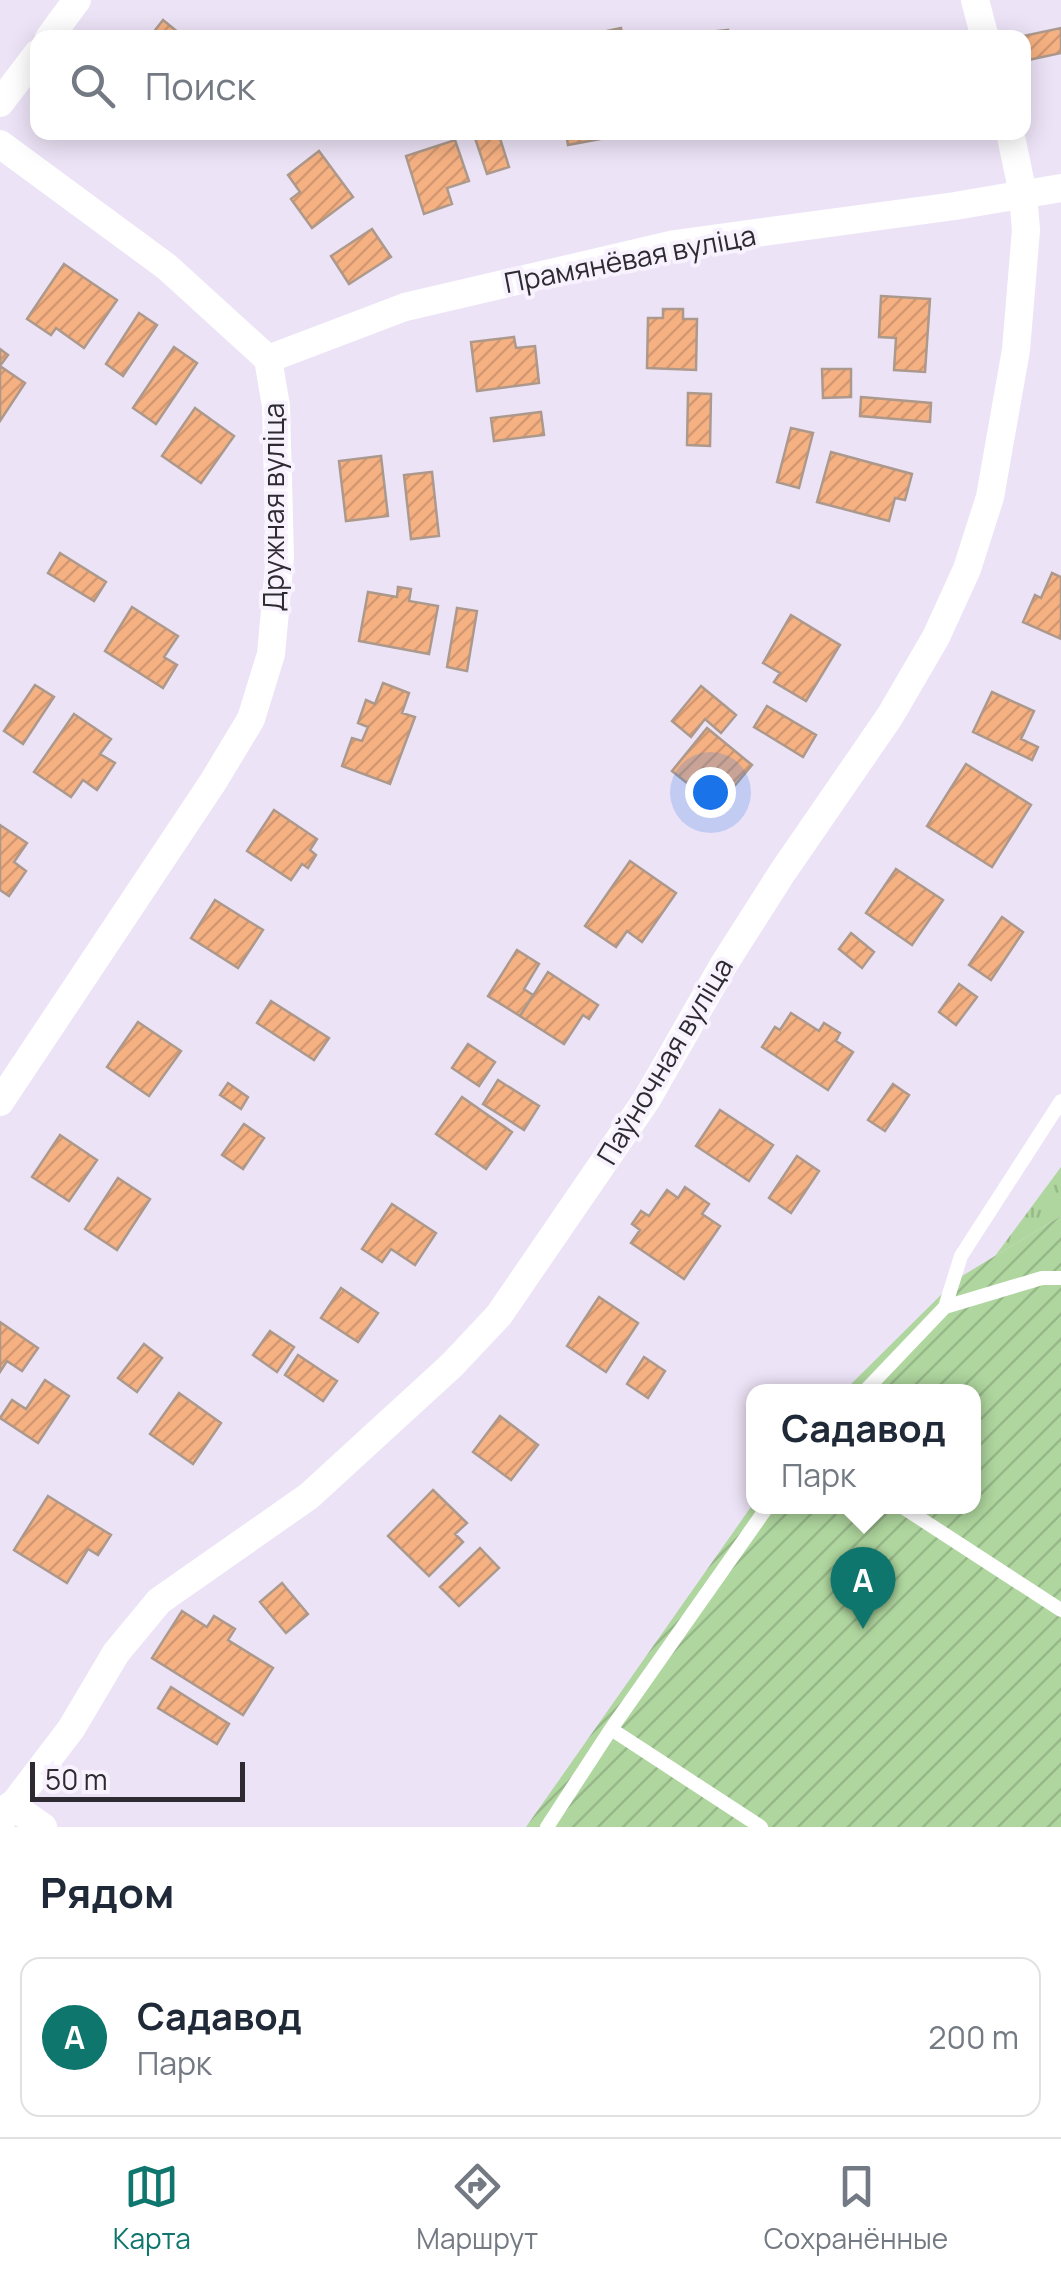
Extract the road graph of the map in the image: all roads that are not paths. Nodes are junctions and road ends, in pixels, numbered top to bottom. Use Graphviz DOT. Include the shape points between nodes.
graph roads {
  1 [pos="77,0"];
  2 [pos="975,0"];
  3 [pos="55,30"];
  4 [pos="982,30"];
  5 [pos="30,64"];
  6 [pos="0,103"];
  7 [pos="1012,140"];
  8 [pos="0,144"];
  9 [pos="1061,188"];
  10 [pos="1023,194"];
  11 [pos="268,360"];
  12 [pos="1061,1101"];
  13 [pos="0,1102"];
  14 [pos="1061,1264"];
  15 [pos="1042,1278"];
  16 [pos="1061,1278"];
  17 [pos="945,1307"];
  18 [pos="872,1384"];
  19 [pos="762,1514"];
  20 [pos="913,1514"];
  21 [pos="1061,1610"];
  22 [pos="611,1729"];
  23 [pos="6,1814"];
  24 [pos="43,1827"];
  25 [pos="547,1827"];
  26 [pos="761,1827"];
  1 -- 3 [label="street"];
  2 -- 4 [label="street"];
  5 -- 6 [label="street"];
  7 -- 10 [label="street, Паўночная вуліца"];
  8 -- 11 [label="street" via="167,268"];
  9 -- 10 [label="street, Прамянёвая вуліца"];
  10 -- 11 [label="street, Прамянёвая вуліца" via="674,244 405,308"];
  10 -- 23 [label="street, Паўночная вуліца" via="1016,350 990,497 967,570 890,716 724,964 648,1098 499,1315 309,1496 159,1601"];
  11 -- 13 [label="street, Дружная вуліца" via="276,406 280,557 271,654 251,719"];
  12 -- 17 [label="lane" via="961,1256"];
  14 -- 15 [label="lane"];
  15 -- 16 [label="lane"];
  15 -- 17 [label="lane"];
  17 -- 18 [label="lane"];
  19 -- 22 [label="lane"];
  20 -- 21 [label="lane"];
  22 -- 25 [label="lane"];
  22 -- 26 [label="lane"];
  23 -- 24 [label="street"];
}
